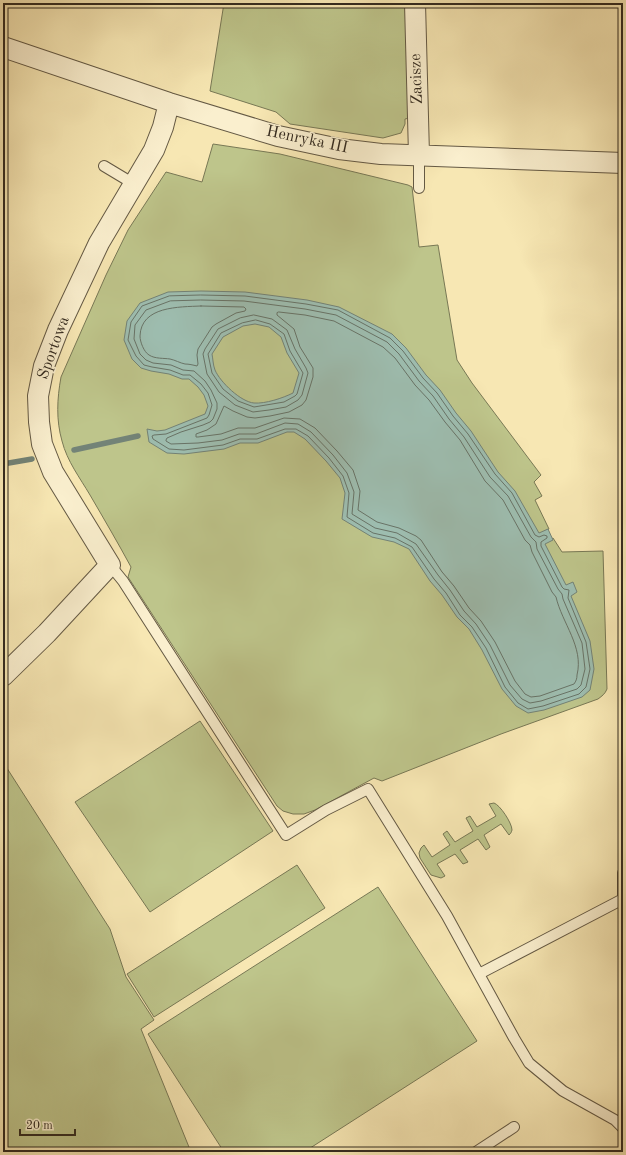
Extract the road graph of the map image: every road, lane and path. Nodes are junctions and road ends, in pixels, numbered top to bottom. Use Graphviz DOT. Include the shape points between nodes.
graph roads {
  1 [pos="415,3"];
  2 [pos="3,47"];
  3 [pos="169,103"];
  4 [pos="419,155"];
  5 [pos="623,163"];
  6 [pos="104,166"];
  7 [pos="134,184"];
  8 [pos="419,188"];
  9 [pos="110,565"];
  10 [pos="3,676"];
  11 [pos="623,873"];
  12 [pos="623,899"];
  13 [pos="479,974"];
  14 [pos="514,1127"];
  15 [pos="623,1128"];
  16 [pos="476,1152"];
  1 -- 4 [label="street, Zacisze"];
  2 -- 3 [label="street, Henryka III"];
  3 -- 4 [label="street, Henryka III" via="278,136 381,154"];
  3 -- 7 [label="street, Sportowa" via="154,150"];
  4 -- 5 [label="street, Henryka III"];
  4 -- 8 [label="lane"];
  6 -- 7 [label="lane"];
  7 -- 9 [label="street, Sportowa" via="99,243 58,330 44,366 38,396 42,444 53,472"];
  9 -- 10 [label="street"];
  9 -- 13 [label="lane" via="123,581 286,835 326,810 368,789 447,916"];
  11 -- 12 [label="lane"];
  12 -- 13 [label="lane"];
  13 -- 15 [label="lane" via="529,1063 563,1091 615,1120"];
  14 -- 16 [label="lane"];
}
